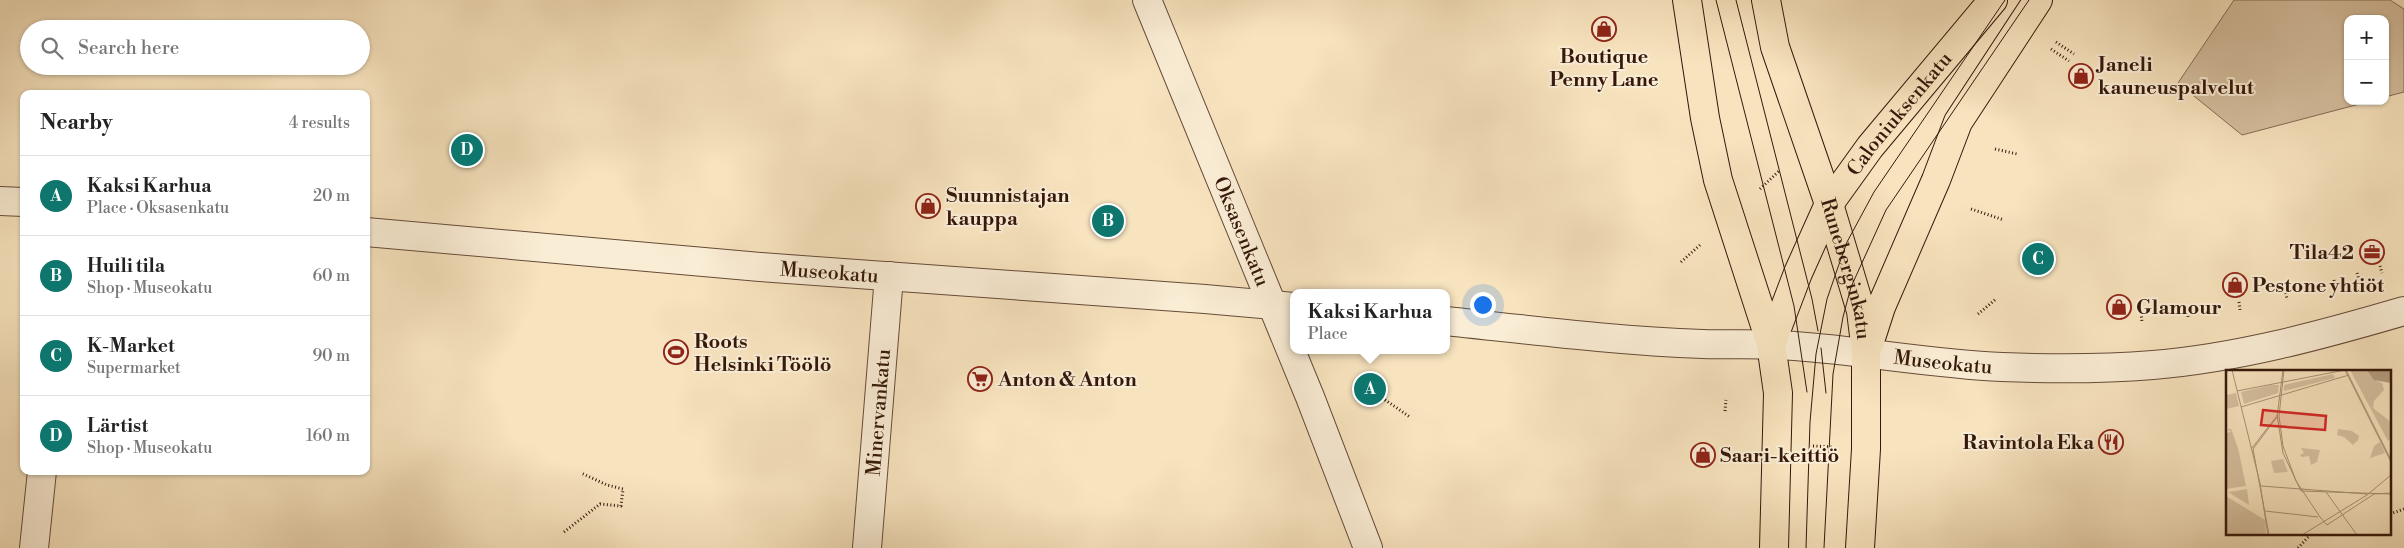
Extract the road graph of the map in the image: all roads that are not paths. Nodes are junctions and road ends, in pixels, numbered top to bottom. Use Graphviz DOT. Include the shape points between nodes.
graph roads {
  1 [pos="1146,0"];
  2 [pos="1687,0"];
  3 [pos="1766,0"];
  4 [pos="1993,0"];
  5 [pos="2038,0"];
  6 [pos="0,201"];
  7 [pos="20,202"];
  8 [pos="1829,204"];
  9 [pos="370,232"];
  10 [pos="889,276"];
  11 [pos="1283,306"];
  12 [pos="2404,311"];
  13 [pos="1450,321"];
  14 [pos="1290,326"];
  15 [pos="1771,344"];
  16 [pos="1866,352"];
  17 [pos="1300,354"];
  18 [pos="42,475"];
  19 [pos="34,548"];
  20 [pos="867,548"];
  21 [pos="1368,548"];
  22 [pos="1774,548"];
  23 [pos="1860,548"];
  1 -- 11 [label="street, Oksasenkatu"];
  2 -- 15 [label="main road" via="1718,180"];
  3 -- 8 [label="main road, Runeberginkatu" via="1776,46"];
  4 -- 8 [label="main road, Caloniuksenkatu" via="1870,147"];
  5 -- 16 [label="main road" via="1958,122 1881,307"];
  6 -- 7 [label="street"];
  8 -- 15 [label="main road, Caloniuksenkatu"];
  8 -- 16 [label="main road, Runeberginkatu" via="1861,311"];
  9 -- 10 [label="street, Museokatu"];
  10 -- 11 [label="street, Museokatu"];
  10 -- 20 [label="street, Minervankatu"];
  11 -- 14 [label="street, Oksasenkatu"];
  12 -- 16 [label="street, Museokatu" via="2331,333 2242,352 2154,365 2001,367 1919,361"];
  13 -- 15 [label="street, Museokatu" via="1685,343"];
  15 -- 16 [label="street, Museokatu"];
  15 -- 22 [label="main road" via="1778,394"];
  16 -- 23 [label="main road, Runeberginkatu" via="1866,449"];
  17 -- 21 [label="street, Oksasenkatu"];
  18 -- 19 [label="street"];
}
